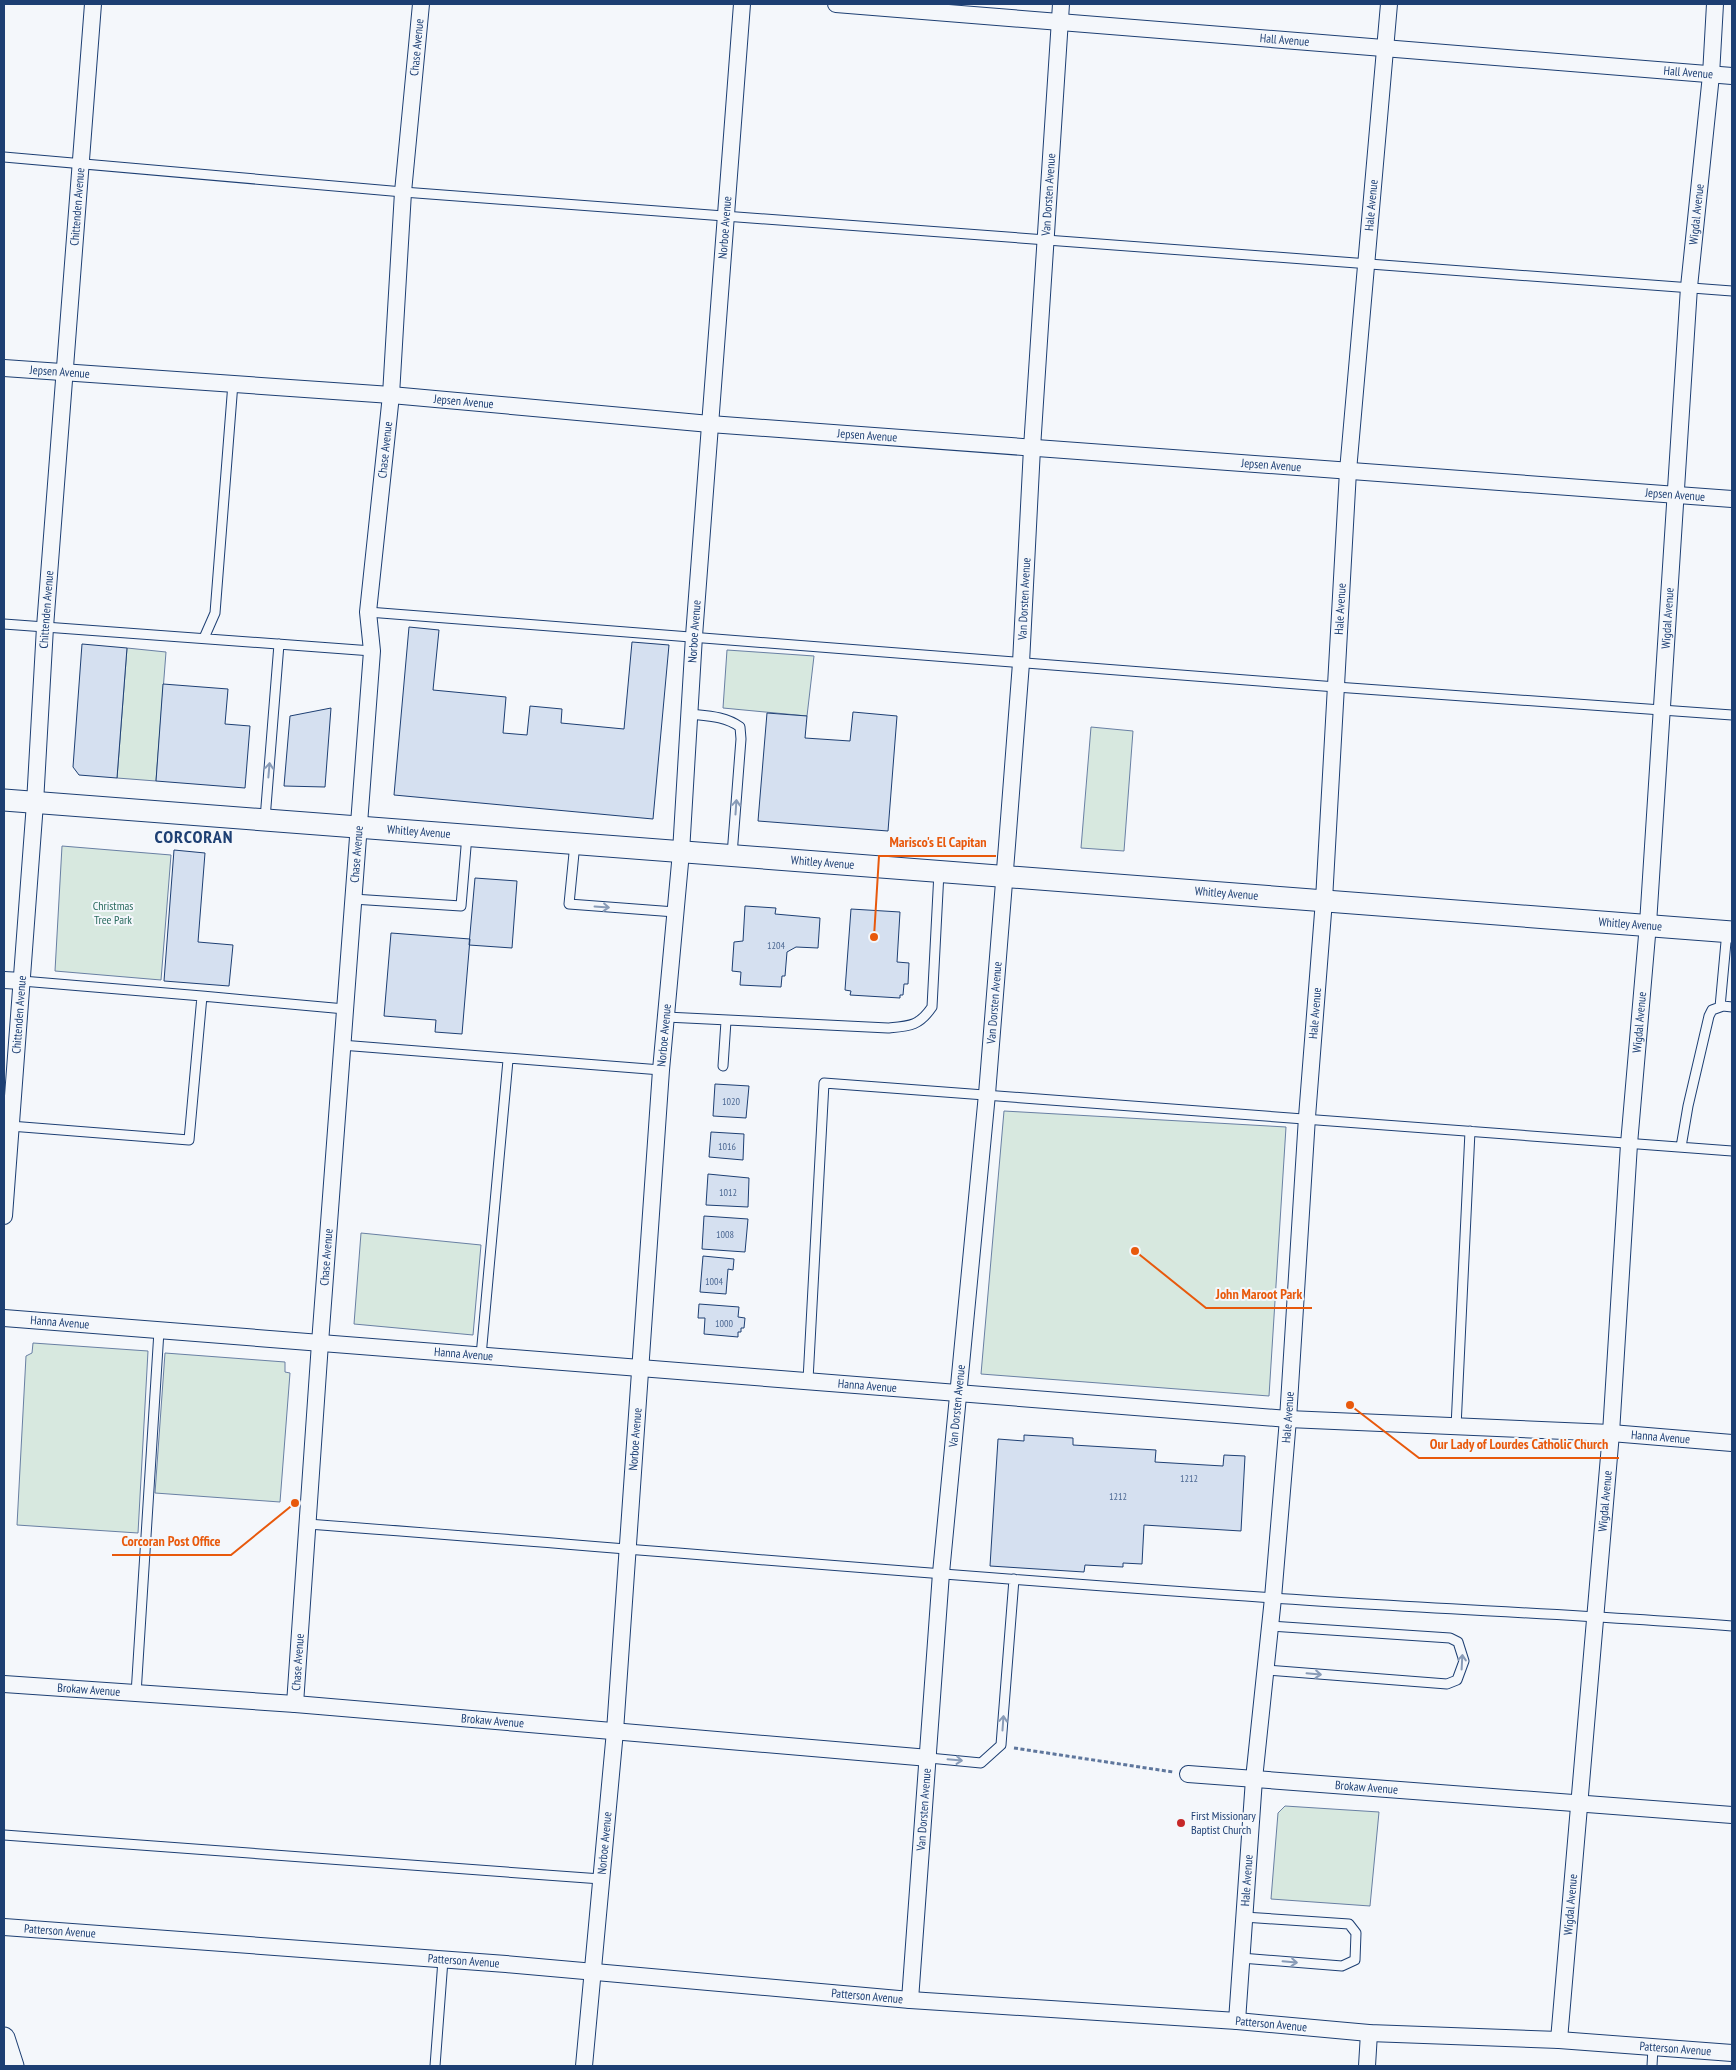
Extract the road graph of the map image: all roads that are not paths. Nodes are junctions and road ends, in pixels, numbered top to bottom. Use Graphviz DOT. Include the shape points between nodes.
graph roads {
  1 [pos="93,4"];
  2 [pos="421,4"];
  3 [pos="742,4"];
  4 [pos="836,4"];
  5 [pos="1062,4"];
  6 [pos="1389,4"];
  7 [pos="1715,4"];
  8 [pos="1060,23"];
  9 [pos="1386,48"];
  10 [pos="1711,75"];
  11 [pos="1732,76"];
  12 [pos="4,157"];
  13 [pos="80,162"];
  14 [pos="403,192"];
  15 [pos="725,214"];
  16 [pos="1046,240"];
  17 [pos="1367,262"];
  18 [pos="1689,288"];
  19 [pos="1732,291"];
  20 [pos="4,368"];
  21 [pos="65,372"];
  22 [pos="233,383"];
  23 [pos="391,395"];
  24 [pos="710,424"];
  25 [pos="1032,448"];
  26 [pos="1348,471"];
  27 [pos="1675,494"];
  28 [pos="1732,499"];
  29 [pos="368,612"];
  30 [pos="4,624"];
  31 [pos="45,627"];
  32 [pos="694,636"];
  33 [pos="204,638"];
  34 [pos="279,644"];
  35 [pos="372,651"];
  36 [pos="1021,663"];
  37 [pos="1336,687"];
  38 [pos="1662,711"];
  39 [pos="689,714"];
  40 [pos="1732,715"];
  41 [pos="4,800"];
  42 [pos="35,802"];
  43 [pos="265,819"];
  44 [pos="359,826"];
  45 [pos="468,834"];
  46 [pos="575,842"];
  47 [pos="681,852"];
  48 [pos="732,855"];
  49 [pos="940,872"];
  50 [pos="1004,877"];
  51 [pos="353,899"];
  52 [pos="1324,900"];
  53 [pos="675,912"];
  54 [pos="1648,924"];
  55 [pos="1730,932"];
  56 [pos="4,980"];
  57 [pos="22,982"];
  58 [pos="202,996"];
  59 [pos="1732,1006"];
  60 [pos="1720,1007"];
  61 [pos="344,1009"];
  62 [pos="666,1017"];
  63 [pos="726,1021"];
  64 [pos="342,1045"];
  65 [pos="508,1060"];
  66 [pos="723,1066"];
  67 [pos="661,1070"];
  68 [pos="987,1094"];
  69 [pos="1307,1118"];
  70 [pos="10,1126"];
  71 [pos="1470,1131"];
  72 [pos="1629,1144"];
  73 [pos="1681,1147"];
  74 [pos="1732,1151"];
  75 [pos="4,1216"];
  76 [pos="4,1318"];
  77 [pos="159,1331"];
  78 [pos="320,1343"];
  79 [pos="481,1356"];
  80 [pos="641,1368"];
  81 [pos="808,1380"];
  82 [pos="957,1391"];
  83 [pos="1288,1419"];
  84 [pos="1456,1426"];
  85 [pos="1611,1433"];
  86 [pos="1732,1443"];
  87 [pos="308,1524"];
  88 [pos="628,1548"];
  89 [pos="941,1573"];
  90 [pos="1014,1579"];
  91 [pos="1273,1598"];
  92 [pos="1594,1618"];
  93 [pos="1270,1626"];
  94 [pos="1732,1626"];
  95 [pos="1266,1670"];
  96 [pos="4,1684"];
  97 [pos="136,1694"];
  98 [pos="295,1704"];
  99 [pos="615,1731"];
  100 [pos="928,1758"];
  101 [pos="1188,1774"];
  102 [pos="1254,1779"];
  103 [pos="1579,1803"];
  104 [pos="1732,1815"];
  105 [pos="4,1835"];
  106 [pos="601,1879"];
  107 [pos="1244,1917"];
  108 [pos="4,1927"];
  109 [pos="1241,1958"];
  110 [pos="443,1960"];
  111 [pos="592,1973"];
  112 [pos="910,2000"];
  113 [pos="1237,2021"];
  114 [pos="1369,2033"];
  115 [pos="4,2038"];
  116 [pos="1559,2040"];
  117 [pos="1653,2047"];
  118 [pos="1732,2053"];
  119 [pos="13,2066"];
  120 [pos="435,2066"];
  121 [pos="584,2066"];
  122 [pos="1367,2066"];
  123 [pos="1652,2066"];
  1 -- 13 [label="street, Chittenden Avenue"];
  2 -- 14 [label="street, Chase Avenue"];
  3 -- 15 [label="street, Norboe Avenue"];
  4 -- 8 [label="street, Hall Avenue"];
  5 -- 8 [label="street, Van Dorsten Avenue"];
  6 -- 9 [label="street, Hale Avenue"];
  7 -- 10 [label="street, Wigdal Avenue"];
  8 -- 9 [label="street, Hall Avenue"];
  8 -- 16 [label="street, Van Dorsten Avenue"];
  9 -- 10 [label="street, Hall Avenue"];
  9 -- 17 [label="street, Hale Avenue"];
  10 -- 11 [label="street, Hall Avenue"];
  10 -- 18 [label="street, Wigdal Avenue"];
  12 -- 13 [label="lane"];
  13 -- 14 [label="lane"];
  13 -- 21 [label="street, Chittenden Avenue"];
  14 -- 15 [label="lane"];
  14 -- 23 [label="street, Chase Avenue"];
  15 -- 16 [label="lane"];
  15 -- 24 [label="street, Norboe Avenue"];
  16 -- 17 [label="lane"];
  16 -- 25 [label="street, Van Dorsten Avenue"];
  17 -- 18 [label="lane"];
  17 -- 26 [label="street, Hale Avenue"];
  18 -- 19 [label="lane"];
  18 -- 27 [label="street, Wigdal Avenue"];
  20 -- 21 [label="street, Jepsen Avenue"];
  21 -- 22 [label="street, Jepsen Avenue"];
  21 -- 31 [label="street, Chittenden Avenue"];
  22 -- 23 [label="street, Jepsen Avenue"];
  22 -- 33 [label="lane" via="215,613"];
  23 -- 24 [label="street, Jepsen Avenue"];
  23 -- 29 [label="street, Chase Avenue"];
  24 -- 25 [label="street, Jepsen Avenue"];
  24 -- 32 [label="street, Norboe Avenue"];
  25 -- 26 [label="street, Jepsen Avenue"];
  25 -- 36 [label="street, Van Dorsten Avenue"];
  26 -- 27 [label="street, Jepsen Avenue"];
  26 -- 37 [label="street, Hale Avenue"];
  27 -- 28 [label="street, Jepsen Avenue"];
  27 -- 38 [label="street, Wigdal Avenue"];
  29 -- 32 [label="lane"];
  29 -- 35 [label="street, Chase Avenue"];
  30 -- 31 [label="lane"];
  31 -- 33 [label="lane"];
  31 -- 42 [label="street, Chittenden Avenue"];
  32 -- 36 [label="lane"];
  32 -- 39 [label="street, Norboe Avenue"];
  33 -- 34 [label="lane"];
  34 -- 35 [label="lane"];
  43 -- 34 [label="lane, one-way"];
  35 -- 44 [label="street, Chase Avenue"];
  36 -- 37 [label="lane"];
  36 -- 50 [label="street, Van Dorsten Avenue"];
  37 -- 38 [label="lane"];
  37 -- 52 [label="street, Hale Avenue"];
  38 -- 40 [label="lane"];
  38 -- 54 [label="street, Wigdal Avenue"];
  39 -- 47 [label="street, Norboe Avenue"];
  48 -- 39 [label="lane, one-way" via="740,727 720,717"];
  41 -- 42 [label="street, Whitley Avenue"];
  42 -- 43 [label="street, Whitley Avenue"];
  42 -- 57 [label="street, Chittenden Avenue"];
  43 -- 44 [label="street, Whitley Avenue"];
  44 -- 45 [label="street, Whitley Avenue"];
  44 -- 51 [label="street, Chase Avenue"];
  45 -- 46 [label="street, Whitley Avenue"];
  45 -- 51 [label="lane" via="461,906"];
  46 -- 47 [label="street, Whitley Avenue"];
  46 -- 53 [label="lane, one-way" via="569,904"];
  47 -- 48 [label="street, Whitley Avenue"];
  47 -- 53 [label="street, Norboe Avenue"];
  48 -- 49 [label="street, Whitley Avenue"];
  49 -- 50 [label="street, Whitley Avenue"];
  49 -- 63 [label="lane" via="932,1007 923,1020 908,1026 888,1028"];
  50 -- 52 [label="street, Whitley Avenue"];
  50 -- 68 [label="street, Van Dorsten Avenue"];
  51 -- 61 [label="street, Chase Avenue"];
  52 -- 54 [label="street, Whitley Avenue"];
  52 -- 69 [label="street, Hale Avenue"];
  53 -- 62 [label="street, Norboe Avenue"];
  54 -- 55 [label="street, Whitley Avenue"];
  54 -- 72 [label="street, Wigdal Avenue"];
  55 -- 60 [label="lane"];
  56 -- 57 [label="street"];
  57 -- 58 [label="lane"];
  57 -- 70 [label="street, Chittenden Avenue"];
  58 -- 61 [label="lane"];
  58 -- 70 [label="lane" via="189,1140"];
  59 -- 60 [label="lane"];
  60 -- 73 [label="lane" via="1712,1010 1709,1016"];
  61 -- 64 [label="street, Chase Avenue"];
  62 -- 63 [label="lane"];
  62 -- 67 [label="street, Norboe Avenue"];
  63 -- 66 [label="lane"];
  64 -- 65 [label="lane"];
  64 -- 78 [label="street, Chase Avenue"];
  65 -- 67 [label="lane"];
  65 -- 79 [label="lane"];
  67 -- 80 [label="street, Norboe Avenue"];
  68 -- 69 [label="lane"];
  68 -- 81 [label="lane" via="824,1083"];
  68 -- 82 [label="street, Van Dorsten Avenue"];
  69 -- 71 [label="lane"];
  69 -- 83 [label="street, Hale Avenue"];
  70 -- 75 [label="street, Chittenden Avenue"];
  71 -- 72 [label="lane"];
  71 -- 84 [label="lane"];
  72 -- 73 [label="lane"];
  72 -- 85 [label="street, Wigdal Avenue"];
  73 -- 74 [label="lane"];
  76 -- 77 [label="street, Hanna Avenue"];
  77 -- 78 [label="street, Hanna Avenue"];
  77 -- 97 [label="lane"];
  78 -- 79 [label="street, Hanna Avenue"];
  78 -- 87 [label="street, Chase Avenue"];
  79 -- 80 [label="street, Hanna Avenue"];
  80 -- 81 [label="street, Hanna Avenue"];
  80 -- 88 [label="street, Norboe Avenue"];
  81 -- 82 [label="street, Hanna Avenue"];
  82 -- 83 [label="street, Hanna Avenue"];
  82 -- 89 [label="street, Van Dorsten Avenue"];
  83 -- 84 [label="street, Hanna Avenue"];
  83 -- 91 [label="street, Hale Avenue"];
  84 -- 85 [label="street, Hanna Avenue"];
  85 -- 86 [label="street, Hanna Avenue"];
  85 -- 92 [label="street, Wigdal Avenue"];
  87 -- 88 [label="lane"];
  87 -- 98 [label="street, Chase Avenue"];
  88 -- 89 [label="lane"];
  88 -- 99 [label="street, Norboe Avenue"];
  89 -- 90 [label="lane"];
  89 -- 100 [label="street, Van Dorsten Avenue"];
  90 -- 91 [label="lane"];
  100 -- 90 [label="lane, Brokaw Avenue, one-way" via="981,1763 1001,1745"];
  91 -- 92 [label="lane"];
  91 -- 93 [label="street, Hale Avenue"];
  92 -- 94 [label="lane"];
  92 -- 103 [label="street, Wigdal Avenue"];
  93 -- 95 [label="street, Hale Avenue"];
  95 -- 93 [label="lane, one-way" via="1447,1684 1457,1680 1464,1662 1458,1642 1450,1638"];
  95 -- 102 [label="street, Hale Avenue"];
  96 -- 97 [label="street, Brokaw Avenue"];
  97 -- 98 [label="street, Brokaw Avenue"];
  98 -- 99 [label="street, Brokaw Avenue"];
  99 -- 100 [label="street, Brokaw Avenue"];
  99 -- 106 [label="street, Norboe Avenue"];
  100 -- 112 [label="street, Van Dorsten Avenue"];
  101 -- 102 [label="street, Brokaw Avenue"];
  102 -- 103 [label="street, Brokaw Avenue"];
  102 -- 107 [label="street, Hale Avenue"];
  103 -- 104 [label="street, Brokaw Avenue"];
  103 -- 116 [label="street, Wigdal Avenue"];
  105 -- 106 [label="lane"];
  106 -- 111 [label="street, Norboe Avenue"];
  107 -- 109 [label="street, Hale Avenue"];
  109 -- 107 [label="lane, one-way" via="1342,1966 1355,1960 1356,1933 1349,1924"];
  108 -- 110 [label="street, Patterson Avenue"];
  109 -- 113 [label="street, Hale Avenue"];
  110 -- 111 [label="street, Patterson Avenue"];
  110 -- 120 [label="lane"];
  111 -- 112 [label="street, Patterson Avenue"];
  111 -- 121 [label="street, Norboe Avenue"];
  112 -- 113 [label="street, Patterson Avenue"];
  113 -- 114 [label="street, Patterson Avenue"];
  114 -- 116 [label="street, Patterson Avenue"];
  114 -- 122 [label="street"];
  115 -- 119 [label="street"];
  116 -- 117 [label="street, Patterson Avenue"];
  117 -- 118 [label="street, Patterson Avenue"];
  117 -- 123 [label="lane"];
}
